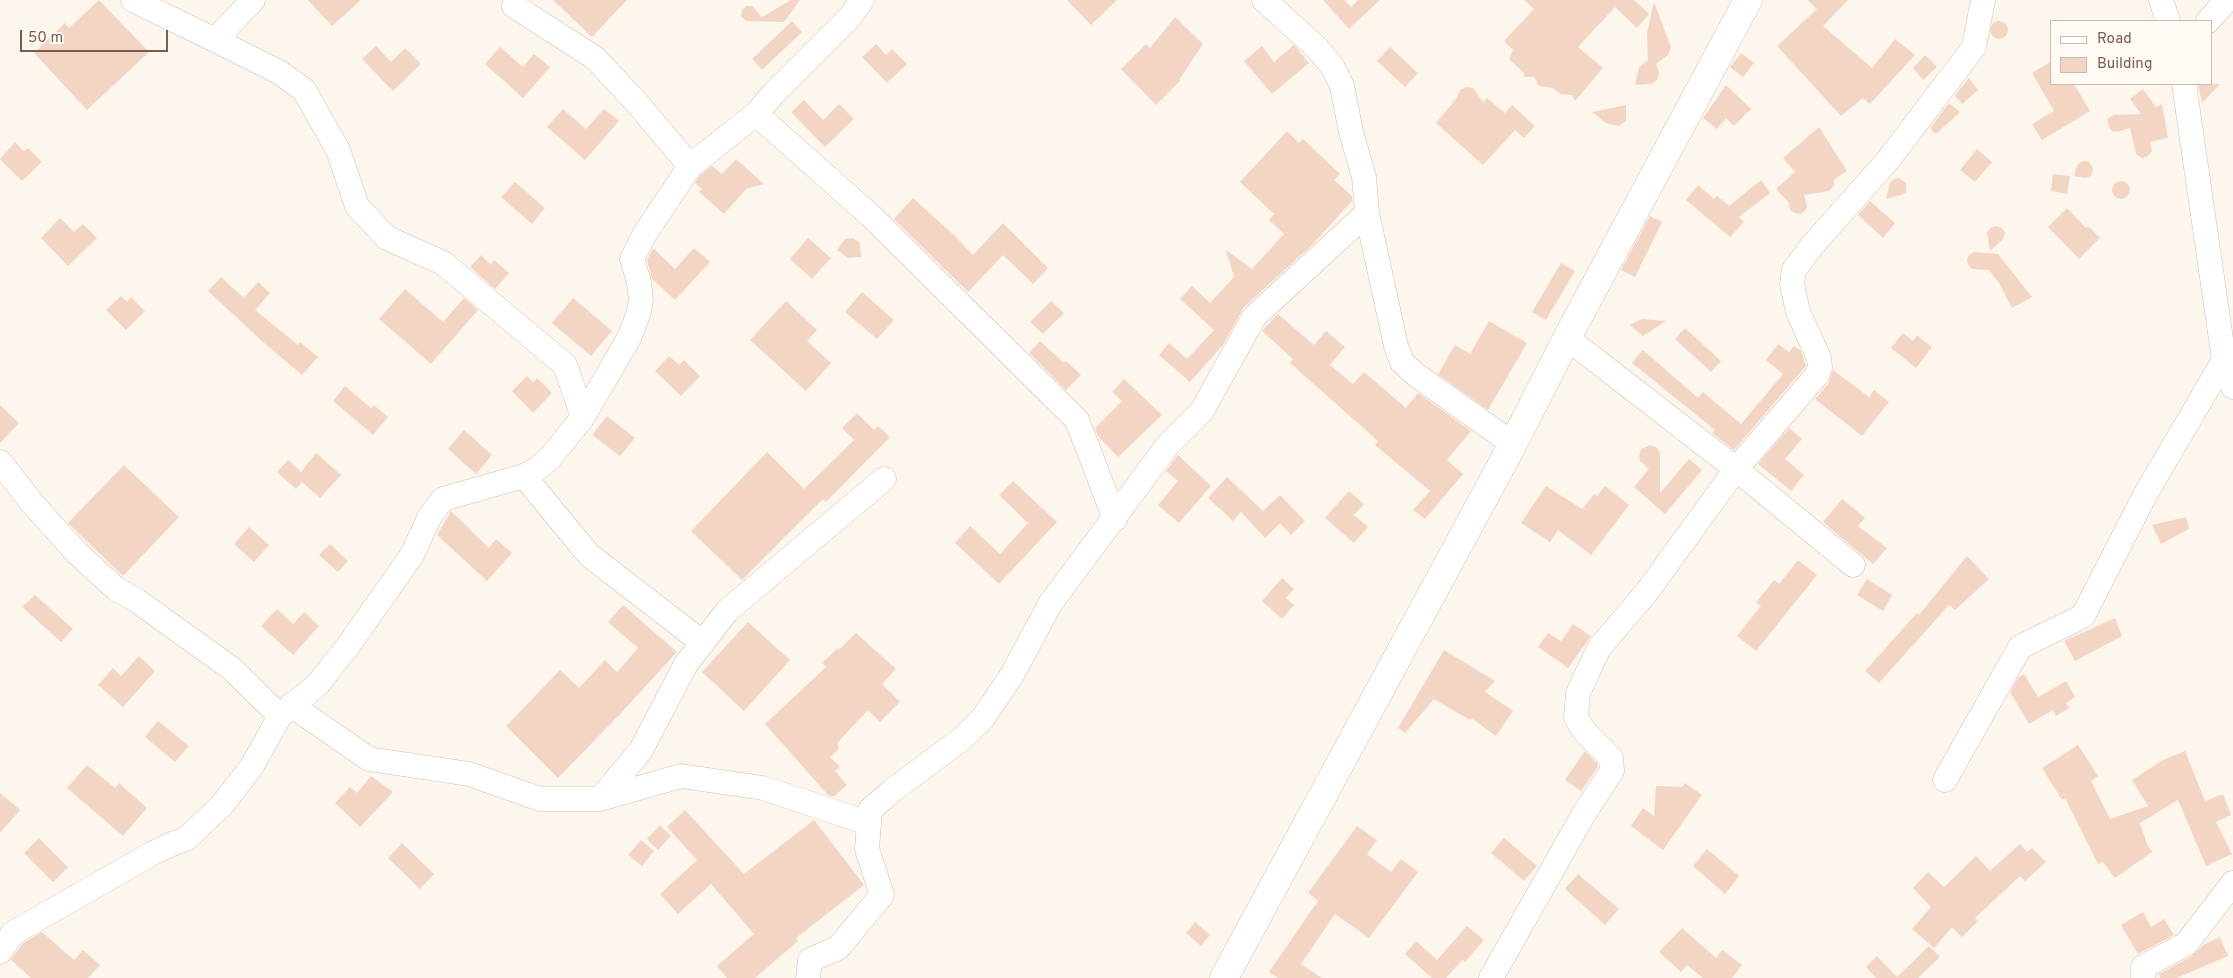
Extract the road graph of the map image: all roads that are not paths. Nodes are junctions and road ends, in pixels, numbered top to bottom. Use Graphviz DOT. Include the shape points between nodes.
graph roads {
  1 [pos="133,0"];
  2 [pos="253,0"];
  3 [pos="862,0"];
  4 [pos="1264,0"];
  5 [pos="1748,0"];
  6 [pos="1982,0"];
  7 [pos="2161,0"];
  8 [pos="2226,0"];
  9 [pos="514,6"];
  10 [pos="2168,20"];
  11 [pos="2209,20"];
  12 [pos="215,40"];
  13 [pos="2184,85"];
  14 [pos="756,114"];
  15 [pos="690,166"];
  16 [pos="1367,213"];
  17 [pos="1567,338"];
  18 [pos="2224,360"];
  19 [pos="2233,387"];
  20 [pos="583,418"];
  21 [pos="1513,444"];
  22 [pos="0,462"];
  23 [pos="1736,469"];
  24 [pos="524,476"];
  25 [pos="884,479"];
  26 [pos="1115,519"];
  27 [pos="1853,564"];
  28 [pos="703,643"];
  29 [pos="286,710"];
  30 [pos="1945,780"];
  31 [pos="600,799"];
  32 [pos="868,824"];
  33 [pos="2233,883"];
  34 [pos="0,952"];
  35 [pos="808,978"];
  36 [pos="1224,978"];
  37 [pos="1491,978"];
  38 [pos="2143,978"];
  1 -- 12 [label="street"];
  2 -- 12 [label="street"];
  3 -- 14 [label="street" via="849,18"];
  4 -- 16 [label="street" via="1316,47 1332,66 1342,86 1364,177"];
  5 -- 17 [label="main road"];
  6 -- 23 [label="street" via="1974,47 1888,160 1794,270 1792,284 1798,312 1819,358 1820,368"];
  7 -- 10 [label="street"];
  8 -- 11 [label="street"];
  9 -- 15 [label="street" via="595,58"];
  12 -- 20 [label="street" via="279,72 304,90 338,150 357,206 387,238 443,263 566,365"];
  13 -- 18 [label="street"];
  14 -- 15 [label="street"];
  14 -- 26 [label="street" via="871,216 1077,420"];
  15 -- 20 [label="street" via="644,235 632,259 641,300 638,315 629,338"];
  16 -- 21 [label="street" via="1402,362"];
  16 -- 26 [label="street" via="1254,317 1202,411 1168,445"];
  17 -- 21 [label="main road"];
  17 -- 23 [label="street"];
  18 -- 19 [label="street"];
  18 -- 30 [label="street" via="2146,495 2083,616 2020,647"];
  20 -- 24 [label="street" via="548,460"];
  21 -- 36 [label="main road"];
  22 -- 29 [label="street" via="76,552 115,588"];
  23 -- 27 [label="street"];
  23 -- 37 [label="street" via="1646,593 1599,648 1578,693 1576,718 1611,758 1612,771 1585,812"];
  24 -- 28 [label="street" via="589,555"];
  24 -- 29 [label="street" via="443,499 430,516 412,555 348,646 318,684"];
  25 -- 28 [label="street" via="727,611"];
  26 -- 32 [label="street" via="1050,604 1012,675 983,718 964,738 870,810"];
  28 -- 31 [label="street" via="686,664 641,750"];
  29 -- 31 [label="street" via="369,759 469,774 540,799"];
  29 -- 34 [label="street" via="237,788 186,839 153,853 13,933"];
  31 -- 32 [label="street" via="681,776 763,788"];
  32 -- 35 [label="street" via="867,850 882,895 838,948 810,960"];
  33 -- 38 [label="street" via="2186,944 2143,967"];
}
